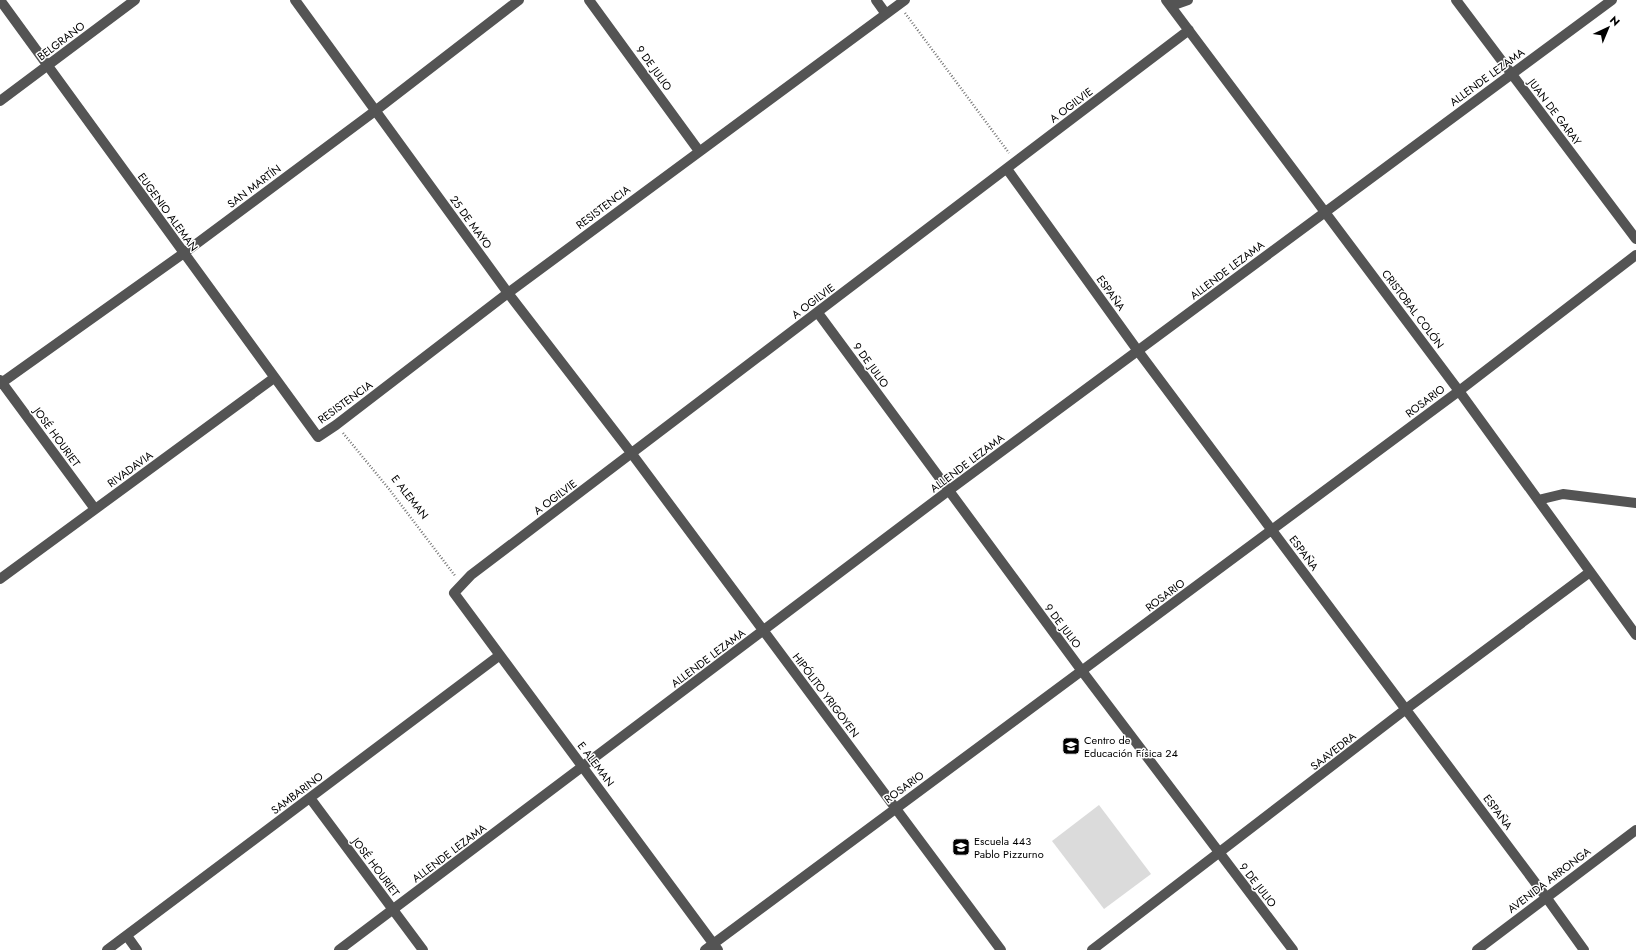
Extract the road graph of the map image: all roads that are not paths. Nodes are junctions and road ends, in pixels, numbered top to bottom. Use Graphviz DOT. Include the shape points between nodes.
graph roads {
  1 [pos="0,0"];
  2 [pos="135,0"];
  3 [pos="295,0"];
  4 [pos="519,0"];
  5 [pos="589,0"];
  6 [pos="876,0"];
  7 [pos="1188,0"];
  8 [pos="1456,0"];
  9 [pos="1612,0"];
  10 [pos="902,2"];
  11 [pos="1168,3"];
  12 [pos="886,14"];
  13 [pos="1189,30"];
  14 [pos="49,66"];
  15 [pos="1511,74"];
  16 [pos="0,101"];
  17 [pos="375,111"];
  18 [pos="699,151"];
  19 [pos="1007,169"];
  20 [pos="1324,211"];
  21 [pos="1636,238"];
  22 [pos="184,253"];
  23 [pos="1636,255"];
  24 [pos="508,293"];
  25 [pos="818,312"];
  26 [pos="1138,351"];
  27 [pos="274,378"];
  28 [pos="1,382"];
  29 [pos="1459,391"];
  30 [pos="318,437"];
  31 [pos="632,454"];
  32 [pos="948,491"];
  33 [pos="1538,500"];
  34 [pos="1636,503"];
  35 [pos="95,509"];
  36 [pos="1272,530"];
  37 [pos="1590,572"];
  38 [pos="0,579"];
  39 [pos="454,593"];
  40 [pos="763,631"];
  41 [pos="1636,636"];
  42 [pos="500,655"];
  43 [pos="1082,671"];
  44 [pos="1406,709"];
  45 [pos="582,767"];
  46 [pos="310,798"];
  47 [pos="895,808"];
  48 [pos="1636,830"];
  49 [pos="1219,854"];
  50 [pos="1546,897"];
  51 [pos="393,910"];
  52 [pos="127,936"];
  53 [pos="716,947"];
  54 [pos="107,950"];
  55 [pos="137,950"];
  56 [pos="340,950"];
  57 [pos="423,950"];
  58 [pos="705,950"];
  59 [pos="1001,950"];
  60 [pos="1092,950"];
  61 [pos="1293,950"];
  62 [pos="1477,950"];
  63 [pos="1584,950"];
  1 -- 14 [label="street, EUGENIO ALEMAN"];
  2 -- 14 [label="street, BELGRANO"];
  3 -- 17 [label="street, 25 DE MAYO"];
  4 -- 17 [label="street, SAN MARTÍN"];
  5 -- 18 [label="street, 9 DE JULIO"];
  6 -- 12 [label="street"];
  7 -- 11 [label="street"];
  8 -- 15 [label="street, JUAN DE GARAY"];
  9 -- 15 [label="street, ALLENDE LEZAMA"];
  10 -- 12 [label="street, RESISTENCIA"];
  11 -- 13 [label="street, CRISTOBAL COLÓN"];
  12 -- 18 [label="street, RESISTENCIA"];
  13 -- 19 [label="street, A OGILVIE"];
  13 -- 20 [label="street, CRISTOBAL COLÓN"];
  14 -- 16 [label="street, BELGRANO"];
  14 -- 22 [label="street, EUGENIO ALEMAN"];
  15 -- 20 [label="street, ALLENDE LEZAMA"];
  15 -- 21 [label="street, JUAN DE GARAY"];
  17 -- 22 [label="street, SAN MARTÍN"];
  17 -- 24 [label="street, 25 DE MAYO"];
  18 -- 24 [label="street, RESISTENCIA"];
  19 -- 25 [label="street, A OGILVIE"];
  19 -- 26 [label="street, ESPAÑA"];
  20 -- 26 [label="street, ALLENDE LEZAMA"];
  20 -- 29 [label="street, CRISTOBAL COLÓN"];
  22 -- 27 [label="street, EUGENIO ALEMAN"];
  22 -- 28 [label="street, SAN MARTÍN"];
  23 -- 29 [label="street, ROSARIO"];
  24 -- 30 [label="street, RESISTENCIA"];
  24 -- 31 [label="street, 25 DE MAYO"];
  25 -- 31 [label="street, A OGILVIE"];
  25 -- 32 [label="street, 9 DE JULIO"];
  26 -- 32 [label="street, ALLENDE LEZAMA"];
  26 -- 36 [label="street, ESPAÑA"];
  27 -- 30 [label="street, EUGENIO ALEMAN"];
  27 -- 35 [label="street, RIVADAVIA"];
  28 -- 35 [label="street, JOSÉ HOURIET"];
  29 -- 33 [label="street, CRISTOBAL COLÓN"];
  29 -- 36 [label="street, ROSARIO"];
  31 -- 39 [label="street, A OGILVIE" via="471,575"];
  31 -- 40 [label="street, HIPÓLITO YRIGOYEN"];
  32 -- 40 [label="street, ALLENDE LEZAMA"];
  32 -- 43 [label="street, 9 DE JULIO"];
  33 -- 34 [label="street" via="1563,494"];
  33 -- 37 [label="street, CRISTOBAL COLÓN"];
  35 -- 38 [label="street, RIVADAVIA"];
  36 -- 43 [label="street, ROSARIO"];
  36 -- 44 [label="street, ESPAÑA"];
  37 -- 41 [label="street, CRISTOBAL COLÓN"];
  37 -- 44 [label="street, SAAVEDRA"];
  39 -- 42 [label="street, E ALEMAN"];
  40 -- 45 [label="street, ALLENDE LEZAMA"];
  40 -- 47 [label="street, HIPÓLITO YRIGOYEN"];
  42 -- 45 [label="street, E ALEMAN"];
  42 -- 46 [label="street, SAMBARINO"];
  43 -- 47 [label="street, ROSARIO"];
  43 -- 49 [label="street, 9 DE JULIO"];
  44 -- 49 [label="street, SAAVEDRA"];
  44 -- 50 [label="street, ESPAÑA"];
  45 -- 51 [label="street, ALLENDE LEZAMA"];
  45 -- 53 [label="street, E ALEMAN"];
  46 -- 51 [label="street, JOSÉ HOURIET"];
  46 -- 52 [label="street, SAMBARINO"];
  47 -- 53 [label="street, ROSARIO"];
  47 -- 59 [label="street, HIPÓLITO YRIGOYEN"];
  48 -- 50 [label="street, AVENIDA ARRONGA"];
  49 -- 60 [label="street, SAAVEDRA"];
  49 -- 61 [label="street, 9 DE JULIO"];
  50 -- 62 [label="street, AVENIDA ARRONGA"];
  50 -- 63 [label="street, ESPAÑA"];
  51 -- 56 [label="street, ALLENDE LEZAMA"];
  51 -- 57 [label="street, JOSÉ HOURIET"];
  52 -- 54 [label="street, SAMBARINO"];
  52 -- 55 [label="street"];
  53 -- 58 [label="street, ROSARIO"];
}
